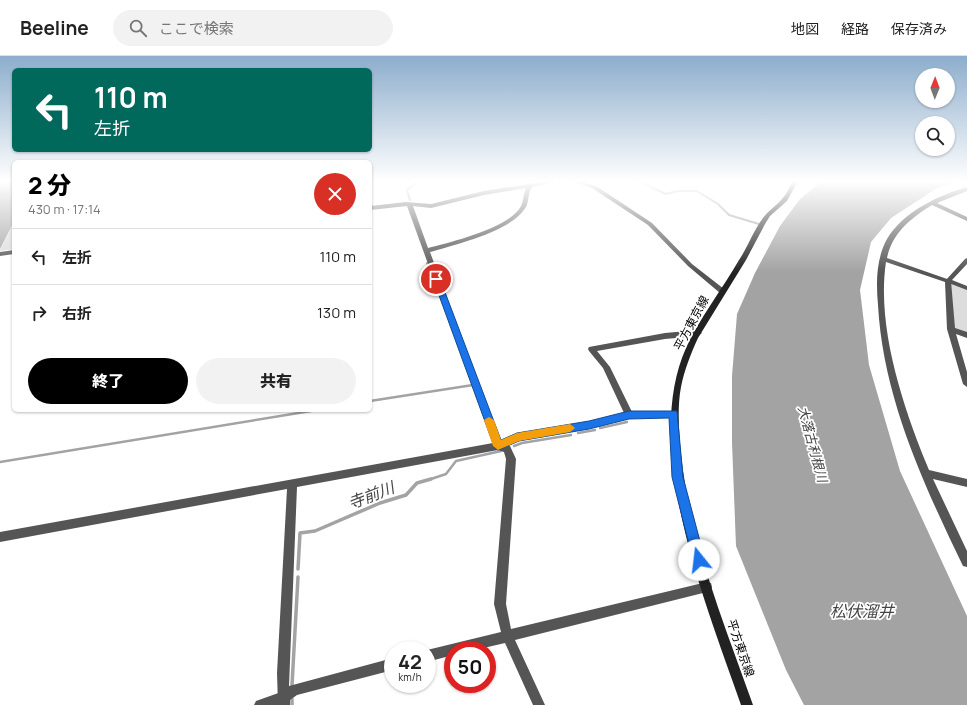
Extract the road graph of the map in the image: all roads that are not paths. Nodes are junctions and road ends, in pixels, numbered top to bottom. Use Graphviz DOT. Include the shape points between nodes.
graph roads {
  1 [pos="412,211"];
  2 [pos="521,211"];
  3 [pos="632,211"];
  4 [pos="773,211"];
  5 [pos="919,211"];
  6 [pos="950,211"];
  7 [pos="967,219"];
  8 [pos="426,251"];
  9 [pos="12,252"];
  10 [pos="0,254"];
  11 [pos="884,259"];
  12 [pos="967,260"];
  13 [pos="948,281"];
  14 [pos="967,288"];
  15 [pos="722,291"];
  16 [pos="951,329"];
  17 [pos="698,333"];
  18 [pos="967,335"];
  19 [pos="967,384"];
  20 [pos="674,414"];
  21 [pos="629,415"];
  22 [pos="498,446"];
  23 [pos="926,474"];
  24 [pos="967,483"];
  25 [pos="292,485"];
  26 [pos="0,537"];
  27 [pos="967,562"];
  28 [pos="707,587"];
  29 [pos="507,635"];
  30 [pos="436,654"];
  31 [pos="384,666"];
  32 [pos="284,701"];
  33 [pos="260,705"];
  34 [pos="539,705"];
  35 [pos="747,705"];
  1 -- 8 [label="street"];
  2 -- 8 [label="street" via="489,231"];
  3 -- 15 [label="street" via="650,224 690,265"];
  4 -- 15 [label="main road, 平方東京線" via="765,219 740,265"];
  5 -- 11 [label="street" via="900,228"];
  6 -- 7 [label="street"];
  8 -- 22 [label="street"];
  9 -- 10 [label="street"];
  11 -- 13 [label="street"];
  11 -- 23 [label="street" via="880,273 880,291 885,345 900,408"];
  12 -- 13 [label="street"];
  13 -- 14 [label="street"];
  13 -- 16 [label="street"];
  15 -- 17 [label="main road, 平方東京線"];
  16 -- 18 [label="street"];
  16 -- 19 [label="street"];
  17 -- 20 [label="main road, 平方東京線" via="681,370 675,394"];
  17 -- 21 [label="street" via="592,349 606,367"];
  20 -- 21 [label="street"];
  20 -- 28 [label="main road, 平方東京線" via="678,477"];
  21 -- 22 [label="street" via="589,425 517,437"];
  22 -- 25 [label="street"];
  22 -- 29 [label="street" via="507,449 511,459 500,604"];
  23 -- 24 [label="street"];
  23 -- 27 [label="street"];
  25 -- 26 [label="street"];
  25 -- 32 [label="street"];
  28 -- 29 [label="street" via="599,615"];
  28 -- 35 [label="main road, 平方東京線"];
  29 -- 30 [label="street"];
  29 -- 34 [label="street"];
  31 -- 32 [label="street" via="294,690"];
  32 -- 33 [label="street"];
}
